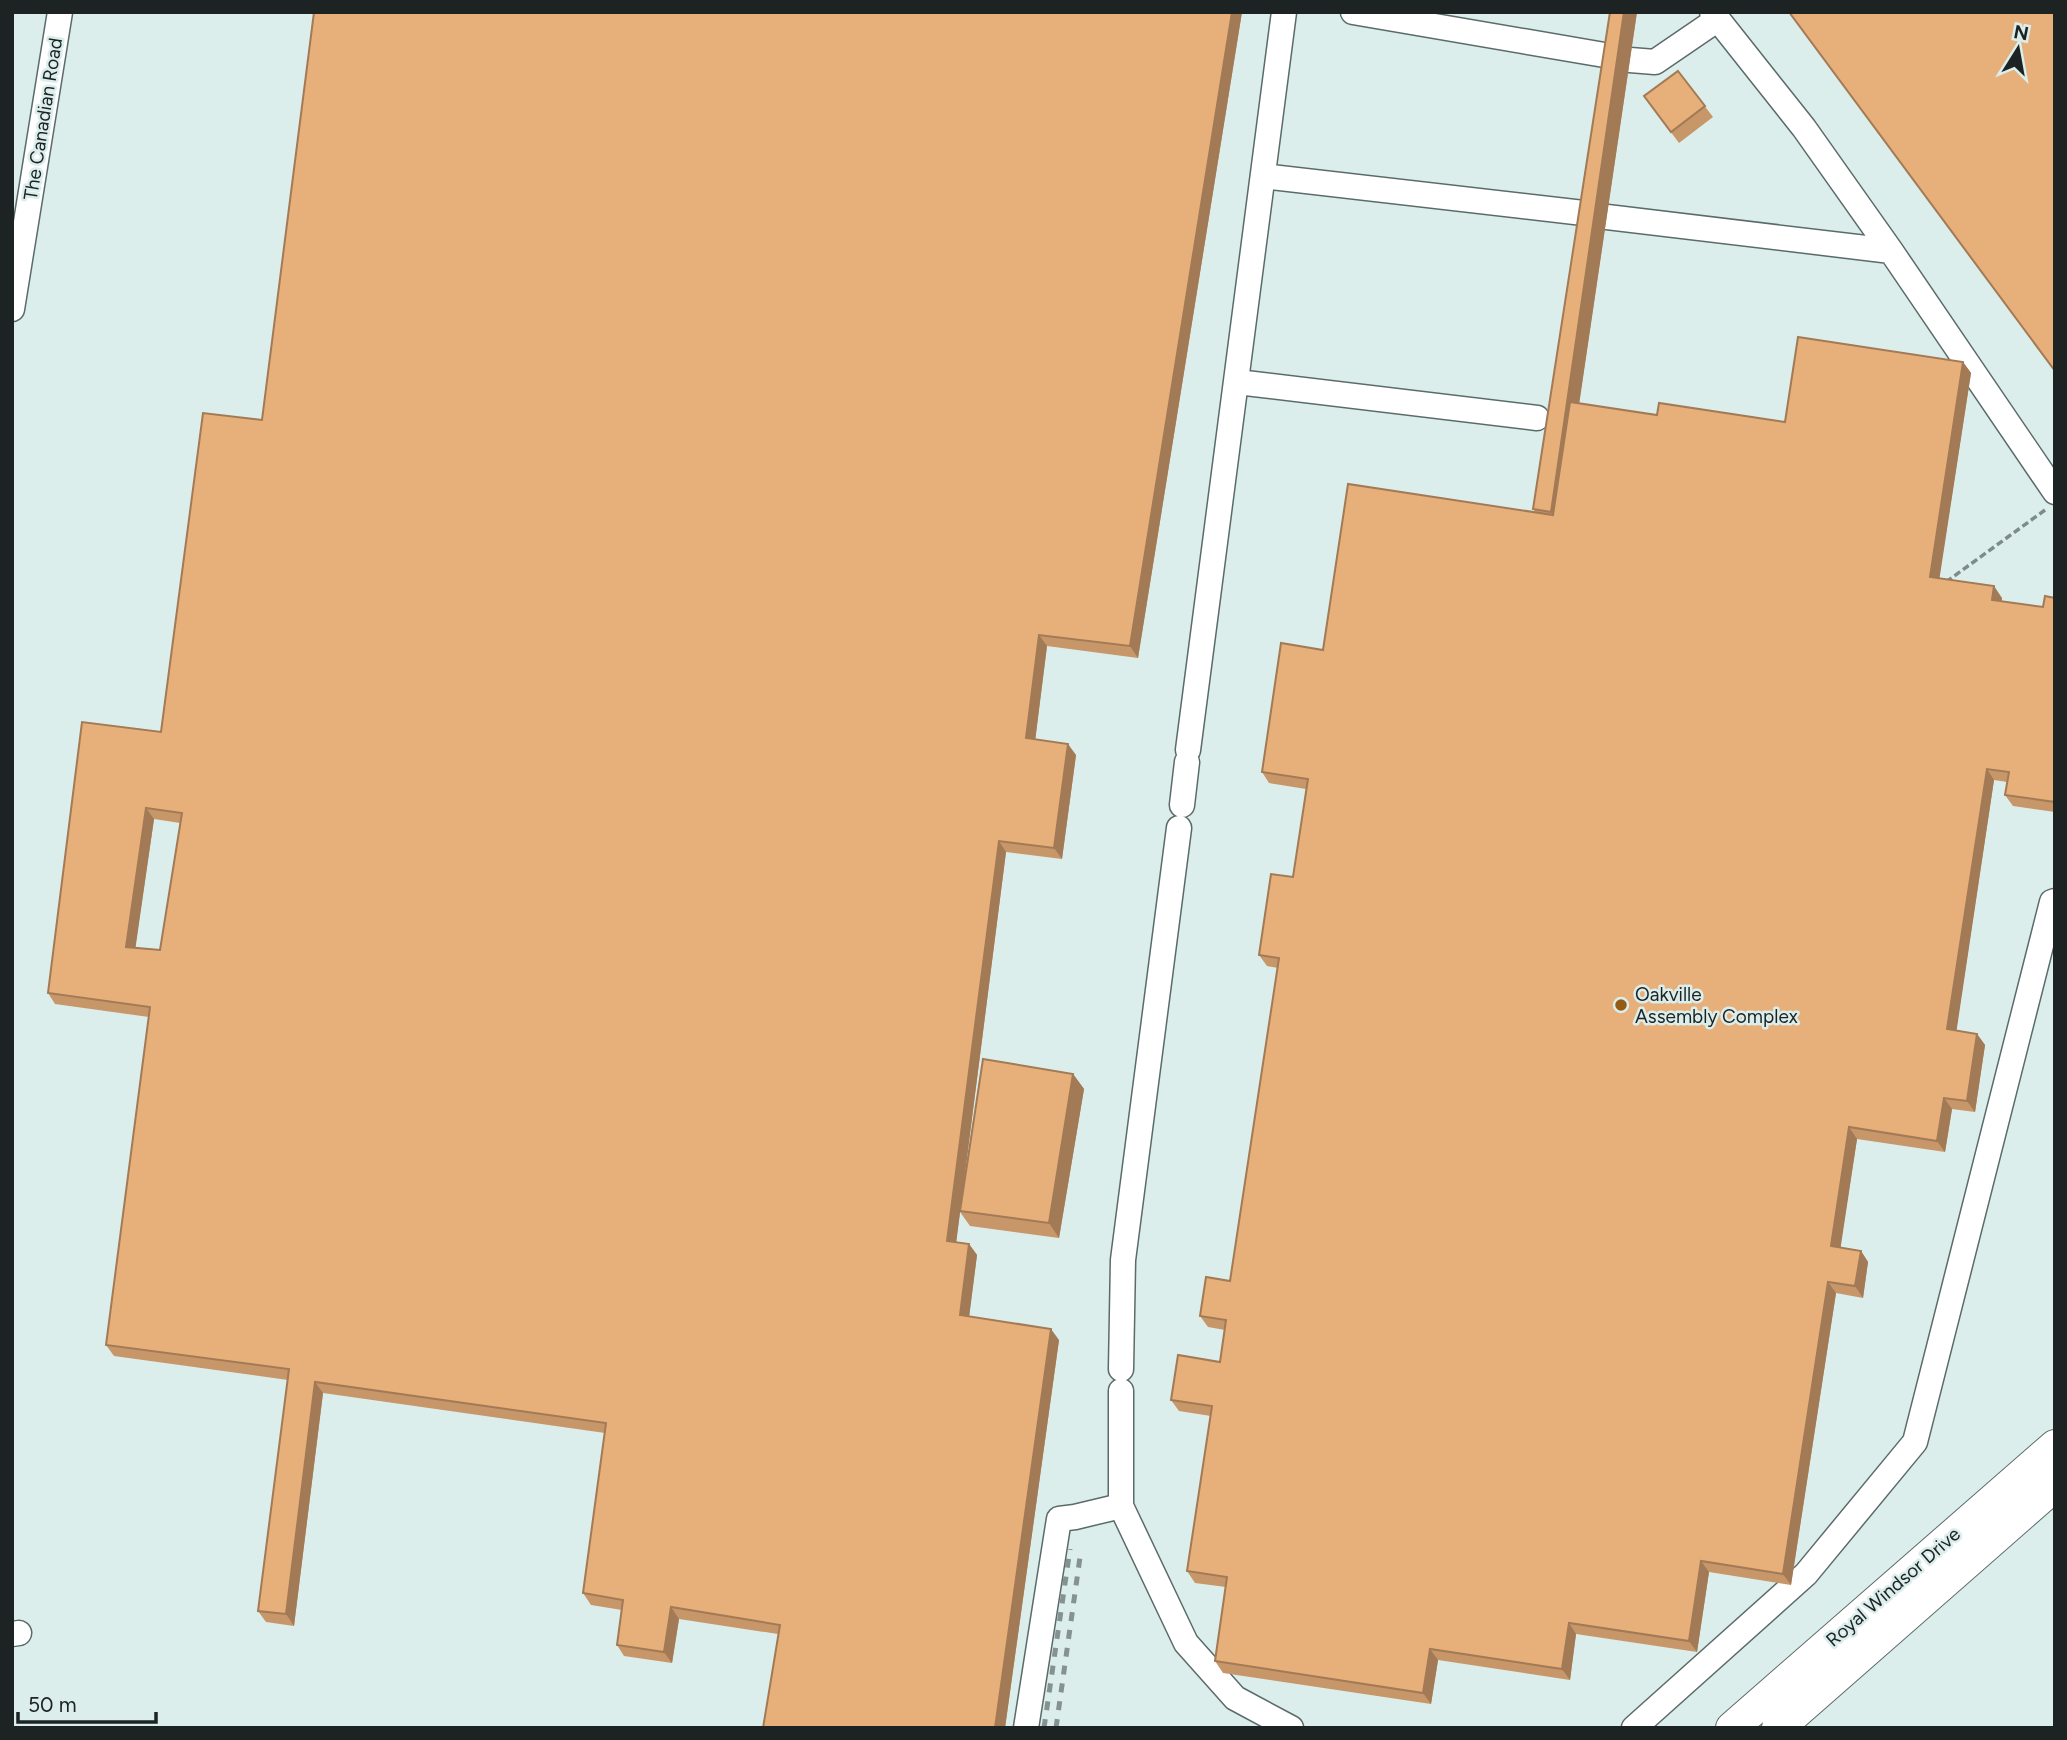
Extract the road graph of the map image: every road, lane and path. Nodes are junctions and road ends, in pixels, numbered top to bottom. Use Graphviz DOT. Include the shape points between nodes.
graph roads {
  1 [pos="60,12"];
  2 [pos="1284,12"];
  3 [pos="1353,12"];
  4 [pos="1715,16"];
  5 [pos="1263,176"];
  6 [pos="1891,251"];
  7 [pos="12,309"];
  8 [pos="1237,382"];
  9 [pos="1537,418"];
  10 [pos="2055,492"];
  11 [pos="2055,503"];
  12 [pos="1938,588"];
  13 [pos="2055,901"];
  14 [pos="2055,1447"];
  15 [pos="2055,1485"];
  16 [pos="1121,1506"];
  17 [pos="1026,1728"];
  18 [pos="1291,1728"];
  19 [pos="1634,1728"];
  20 [pos="1732,1728"];
  21 [pos="1778,1728"];
  1 -- 7 [label="street, The Canadian Road"];
  2 -- 5 [label="street"];
  3 -- 4 [label="street" via="1655,62"];
  4 -- 6 [label="street" via="1804,128"];
  5 -- 6 [label="street"];
  5 -- 8 [label="street"];
  6 -- 10 [label="street"];
  8 -- 9 [label="street"];
  8 -- 16 [label="street" via="1123,1260"];
  11 -- 12 [label="path"];
  13 -- 19 [label="street" via="1914,1442 1806,1574"];
  14 -- 20 [label="main road, Royal Windsor Drive"];
  15 -- 21 [label="main road, Royal Windsor Drive"];
  16 -- 17 [label="street" via="1059,1519"];
  16 -- 18 [label="street" via="1186,1643 1235,1698"];
}
